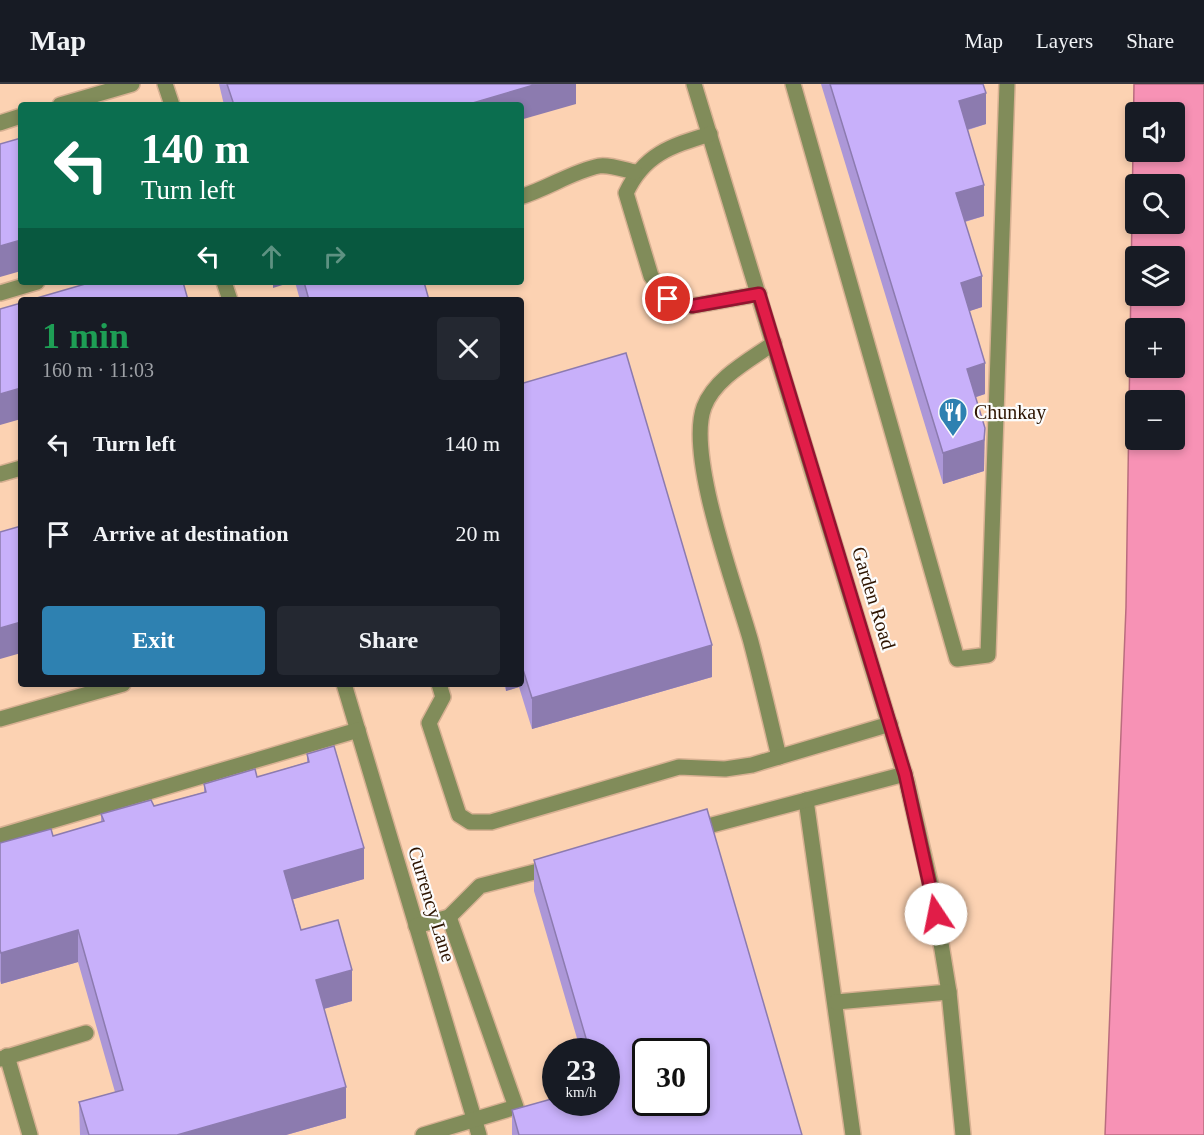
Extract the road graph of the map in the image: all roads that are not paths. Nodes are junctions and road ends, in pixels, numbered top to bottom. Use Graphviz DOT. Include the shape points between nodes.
graph roads {
  1 [pos="132,84"];
  2 [pos="165,84"];
  3 [pos="694,84"];
  4 [pos="794,84"];
  5 [pos="1007,84"];
  6 [pos="70,102"];
  7 [pos="171,102"];
  8 [pos="18,117"];
  9 [pos="0,123"];
  10 [pos="710,134"];
  11 [pos="635,172"];
  12 [pos="524,195"];
  13 [pos="27,285"];
  14 [pos="0,293"];
  15 [pos="759,294"];
  16 [pos="774,343"];
  17 [pos="18,469"];
  18 [pos="0,474"];
  19 [pos="112,687"];
  20 [pos="345,687"];
  21 [pos="440,687"];
  22 [pos="0,719"];
  23 [pos="890,724"];
  24 [pos="358,730"];
  25 [pos="779,757"];
  26 [pos="905,774"];
  27 [pos="806,800"];
  28 [pos="682,833"];
  29 [pos="0,836"];
  30 [pos="570,862"];
  31 [pos="449,917"];
  32 [pos="416,926"];
  33 [pos="949,992"];
  34 [pos="836,1002"];
  35 [pos="86,1033"];
  36 [pos="4,1058"];
  37 [pos="477,1128"];
  38 [pos="30,1135"];
  39 [pos="423,1135"];
  40 [pos="853,1135"];
  41 [pos="963,1135"];
  1 -- 6 [label="street"];
  2 -- 7 [label="street"];
  3 -- 10 [label="street, Garden Road"];
  4 -- 5 [label="street" via="957,659 988,655"];
  8 -- 9 [label="street"];
  10 -- 11 [label="street" via="670,146"];
  10 -- 15 [label="street, Garden Road"];
  11 -- 12 [label="street" via="601,165"];
  11 -- 15 [label="street" via="626,193 651,276 668,299 692,306"];
  13 -- 14 [label="street"];
  15 -- 16 [label="street, Garden Road"];
  16 -- 23 [label="street, Garden Road"];
  16 -- 25 [label="street" via="716,387 704,406 698,436 702,466"];
  17 -- 18 [label="street"];
  19 -- 22 [label="street"];
  20 -- 24 [label="street, Currency Lane"];
  21 -- 25 [label="street" via="443,697 429,723 459,814 470,822 491,822 679,767 724,769"];
  23 -- 25 [label="street"];
  23 -- 26 [label="street, Garden Road"];
  24 -- 29 [label="street"];
  24 -- 32 [label="street, Currency Lane"];
  26 -- 27 [label="street"];
  26 -- 33 [label="street, Garden Road" via="933,895"];
  27 -- 28 [label="street"];
  27 -- 34 [label="street"];
  30 -- 31 [label="street" via="480,886"];
  31 -- 32 [label="street"];
  31 -- 37 [label="street" via="516,1107"];
  32 -- 37 [label="street, Currency Lane"];
  33 -- 34 [label="street"];
  33 -- 41 [label="street, Garden Road"];
  34 -- 40 [label="street"];
  35 -- 36 [label="street"];
  36 -- 38 [label="street"];
  37 -- 39 [label="street"];
}
